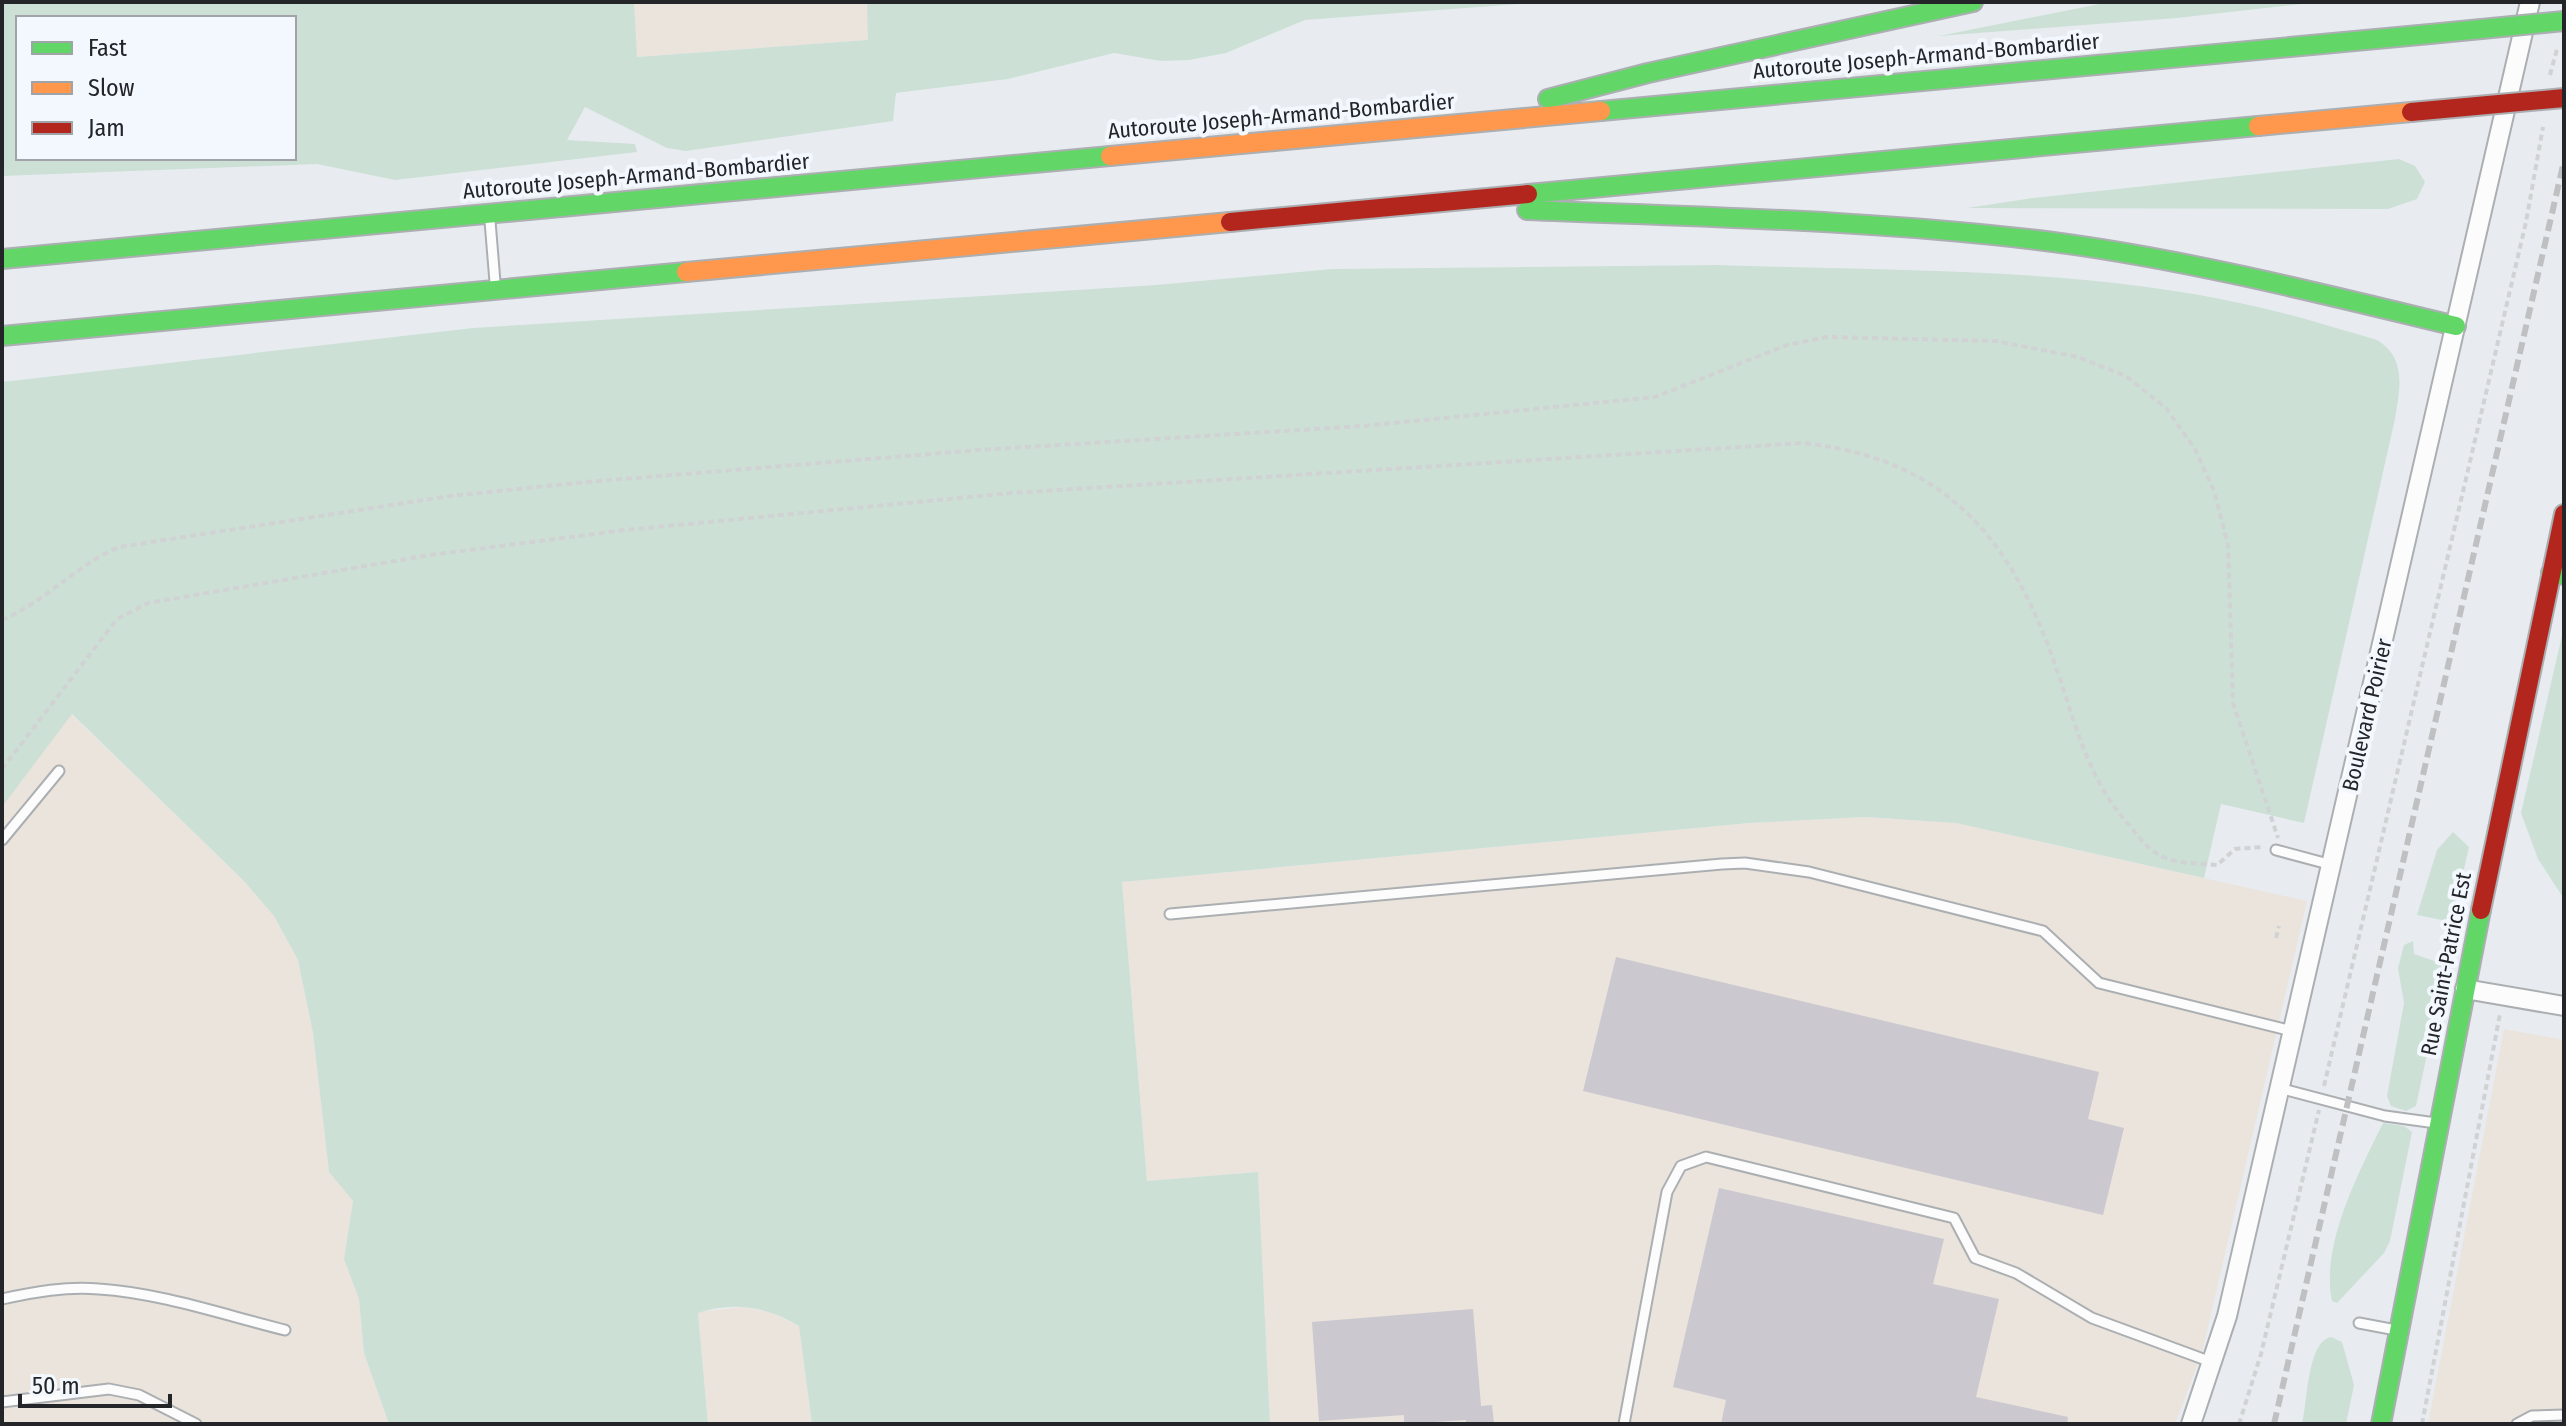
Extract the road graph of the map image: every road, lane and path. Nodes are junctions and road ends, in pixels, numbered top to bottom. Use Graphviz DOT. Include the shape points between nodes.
graph roads {
  1 [pos="1973,2"];
  2 [pos="2530,2"];
  3 [pos="2562,28"];
  4 [pos="2547,88"];
  5 [pos="2564,98"];
  6 [pos="2544,121"];
  7 [pos="1448,125"];
  8 [pos="1399,204"];
  9 [pos="489,214"];
  10 [pos="2,259"];
  11 [pos="495,289"];
  12 [pos="2456,326"];
  13 [pos="2,336"];
  14 [pos="2564,514"];
  15 [pos="2558,574"];
  16 [pos="2,620"];
  17 [pos="2,769"];
  18 [pos="59,771"];
  19 [pos="2,840"];
  20 [pos="2276,850"];
  21 [pos="2332,865"];
  22 [pos="1170,914"];
  23 [pos="2279,926"];
  24 [pos="2276,938"];
  25 [pos="2465,989"];
  26 [pos="2503,995"];
  27 [pos="2564,1006"];
  28 [pos="2292,1031"];
  29 [pos="2279,1088"];
  30 [pos="2321,1100"];
  31 [pos="2439,1124"];
  32 [pos="2,1299"];
  33 [pos="2359,1323"];
  34 [pos="285,1330"];
  35 [pos="2399,1331"];
  36 [pos="2214,1363"];
  37 [pos="2,1402"];
  38 [pos="2564,1415"];
  39 [pos="196,1424"];
  40 [pos="1624,1424"];
  41 [pos="2191,1424"];
  42 [pos="2239,1424"];
  43 [pos="2381,1424"];
  44 [pos="2422,1424"];
  45 [pos="2517,1424"];
  1 -- 7 [label="main road" via="1648,73"];
  2 -- 12 [label="street, Boulevard Poirier"];
  3 -- 4 [label="path"];
  3 -- 7 [label="main road, Autoroute Joseph-Armand-Bombardier, bridge" via="2430,34"];
  5 -- 8 [label="main road, bridge"];
  6 -- 30 [label="path, Boulevard Poirier" via="2526,222"];
  7 -- 9 [label="main road, Autoroute Joseph-Armand-Bombardier"];
  8 -- 11 [label="main road"];
  8 -- 12 [label="main road" via="1858,223 2051,241 2224,273"];
  9 -- 10 [label="main road, Autoroute Joseph-Armand-Bombardier"];
  9 -- 11 [label="lane"];
  11 -- 13 [label="main road"];
  12 -- 21 [label="street, Boulevard Poirier"];
  14 -- 15 [label="main road, Rue Saint-Patrice Est"];
  15 -- 25 [label="main road, Rue Saint-Patrice Est"];
  16 -- 20 [label="path" via="119,547 450,496 1555,408 1655,397 1787,345 1827,337 1995,341 2067,354 2126,376 2166,408 2195,449 2214,491 2228,545 2233,703 2277,830"];
  17 -- 20 [label="path" via="117,619 148,603 445,553 995,494 1803,443 1889,460 1922,476 1975,520 2019,579 2044,632 2099,785 2154,852 2175,861 2217,865 2245,846"];
  18 -- 19 [label="lane"];
  20 -- 21 [label="lane"];
  21 -- 28 [label="street, Boulevard Poirier"];
  22 -- 28 [label="lane" via="1758,864 2043,931 2099,983"];
  23 -- 24 [label="path"];
  25 -- 26 [label="street"];
  25 -- 31 [label="main road, Rue Saint-Patrice Est"];
  26 -- 27 [label="street"];
  26 -- 44 [label="path"];
  28 -- 29 [label="street, Boulevard Poirier"];
  29 -- 30 [label="lane"];
  29 -- 36 [label="street, Boulevard Poirier"];
  30 -- 31 [label="lane"];
  30 -- 42 [label="path, Boulevard Poirier" via="2261,1354"];
  31 -- 35 [label="main road, Rue Saint-Patrice Est"];
  32 -- 34 [label="lane" via="99,1289"];
  33 -- 35 [label="lane"];
  35 -- 43 [label="main road, Rue Saint-Patrice Est"];
  36 -- 40 [label="lane" via="2092,1318 2016,1273 1975,1258 1954,1218 1706,1157 1681,1166 1667,1192"];
  36 -- 41 [label="street, Boulevard Poirier"];
  37 -- 39 [label="lane" via="109,1389 139,1395"];
  38 -- 45 [label="lane" via="2532,1416"];
}
